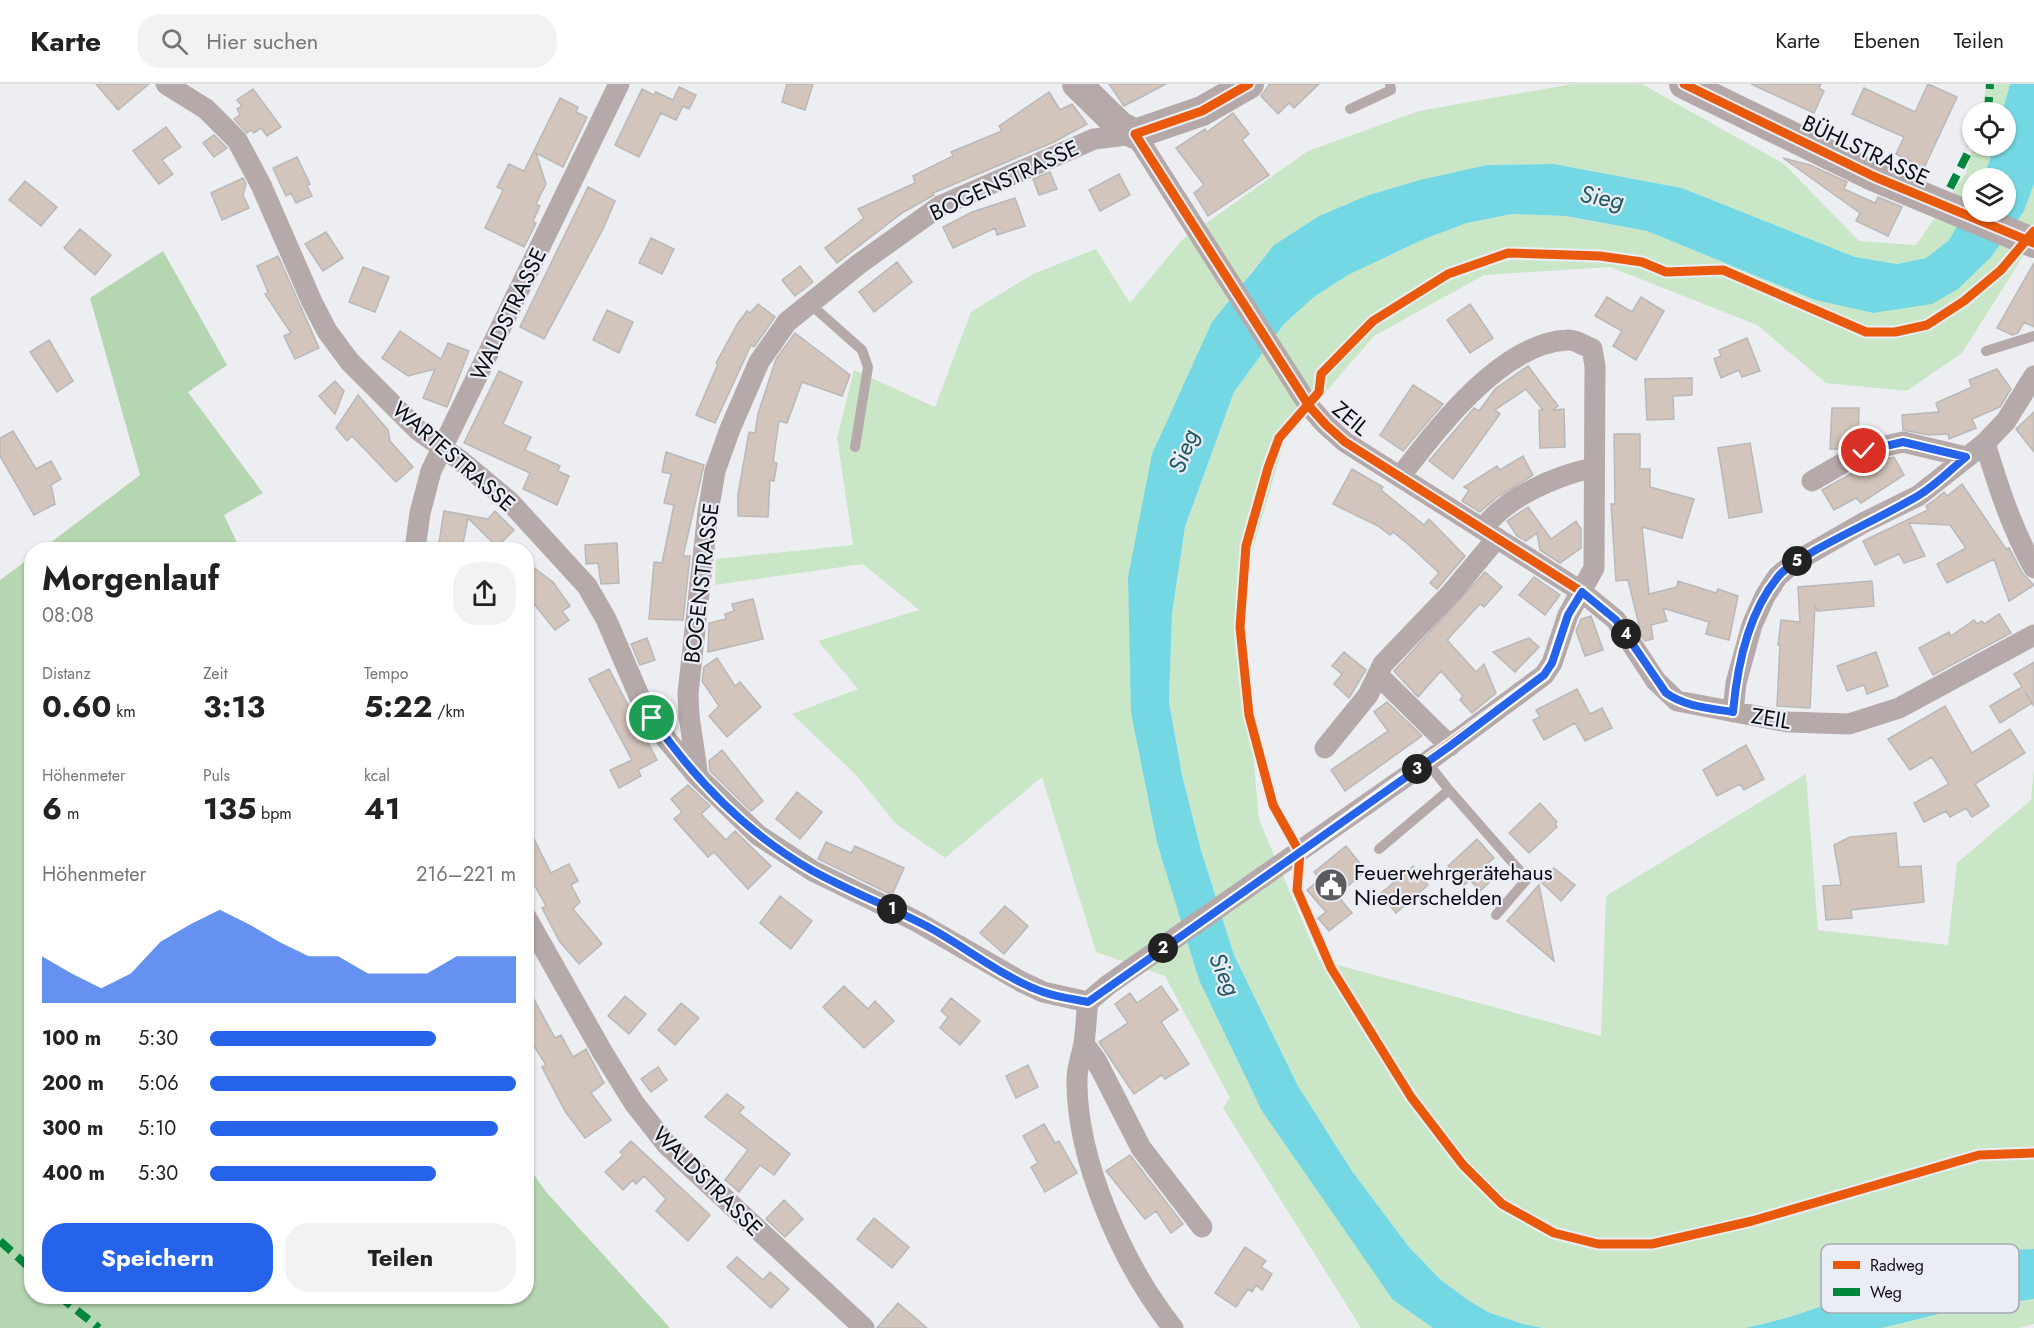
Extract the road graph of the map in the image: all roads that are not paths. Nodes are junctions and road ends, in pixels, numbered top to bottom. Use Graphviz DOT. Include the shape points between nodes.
graph roads {
  1 [pos="166,84"];
  2 [pos="619,84"];
  3 [pos="1077,84"];
  4 [pos="1249,84"];
  5 [pos="1390,84"];
  6 [pos="1684,84"];
  7 [pos="1350,109"];
  8 [pos="1135,134"];
  9 [pos="2034,243"];
  10 [pos="809,303"];
  11 [pos="2034,336"];
  12 [pos="1986,351"];
  13 [pos="2034,376"];
  14 [pos="1985,443"];
  15 [pos="855,447"];
  16 [pos="442,448"];
  17 [pos="1966,457"];
  18 [pos="1593,468"];
  19 [pos="1400,477"];
  20 [pos="1812,482"];
  21 [pos="1490,533"];
  22 [pos="416,542"];
  23 [pos="2034,568"];
  24 [pos="1582,592"];
  25 [pos="2034,635"];
  26 [pos="1378,675"];
  27 [pos="1733,712"];
  28 [pos="1450,746"];
  29 [pos="1325,748"];
  30 [pos="1428,762"];
  31 [pos="699,777"];
  32 [pos="1449,790"];
  33 [pos="1379,849"];
  34 [pos="1496,915"];
  35 [pos="534,930"];
  36 [pos="1088,1002"];
  37 [pos="1084,1044"];
  38 [pos="1202,1227"];
  39 [pos="864,1328"];
  40 [pos="1173,1328"];
  1 -- 16 [label="street, WARTESTRASSE" via="206,109 237,140 327,331 350,362 419,431"];
  2 -- 16 [label="street, WALDSTRASSE"];
  3 -- 8 [label="street" via="1120,126"];
  4 -- 8 [label="street, BOGENSTRASSE" via="1202,111"];
  5 -- 7 [label="lane" via="1391,90"];
  6 -- 9 [label="street, BÜHLSTRASSE" via="1934,202"];
  8 -- 10 [label="street, BOGENSTRASSE" via="1094,139 940,206"];
  8 -- 19 [label="street, ZEIL" via="1298,388 1326,425"];
  10 -- 15 [label="lane" via="862,350 868,367"];
  10 -- 31 [label="street, BOGENSTRASSE" via="787,322 759,362 715,471 688,693"];
  11 -- 12 [label="lane"];
  13 -- 14 [label="street" via="2006,421"];
  14 -- 17 [label="street"];
  14 -- 23 [label="street" via="2009,515"];
  16 -- 22 [label="street, WALDSTRASSE" via="428,482"];
  16 -- 31 [label="street, WARTESTRASSE" via="510,502 575,570 606,618 640,698"];
  17 -- 20 [label="street" via="1903,442 1864,451"];
  17 -- 27 [label="street" via="1918,496 1863,523 1778,576 1752,625 1736,683"];
  18 -- 19 [label="street" via="1592,349 1569,339 1540,345 1493,374 1447,420"];
  18 -- 21 [label="street" via="1570,472 1493,514"];
  18 -- 24 [label="street" via="1594,568"];
  19 -- 21 [label="street, ZEIL"];
  21 -- 24 [label="street, ZEIL"];
  21 -- 26 [label="street" via="1452,592 1383,664"];
  24 -- 27 [label="street, ZEIL" via="1616,620 1666,693 1692,706"];
  24 -- 28 [label="street" via="1568,615 1544,675"];
  25 -- 27 [label="street, ZEIL" via="1899,708 1849,724 1788,722"];
  26 -- 28 [label="street"];
  26 -- 29 [label="street" via="1368,695"];
  28 -- 30 [label="street"];
  30 -- 32 [label="lane"];
  30 -- 36 [label="street"];
  31 -- 36 [label="street" via="758,835 813,871 923,924 1043,992"];
  32 -- 33 [label="lane"];
  32 -- 34 [label="lane" via="1527,879"];
  35 -- 39 [label="street, WALDSTRASSE" via="603,1053 634,1103 667,1145"];
  36 -- 37 [label="street"];
  37 -- 38 [label="street" via="1141,1148"];
  37 -- 40 [label="street" via="1077,1077 1078,1120 1096,1187 1138,1278"];
}
